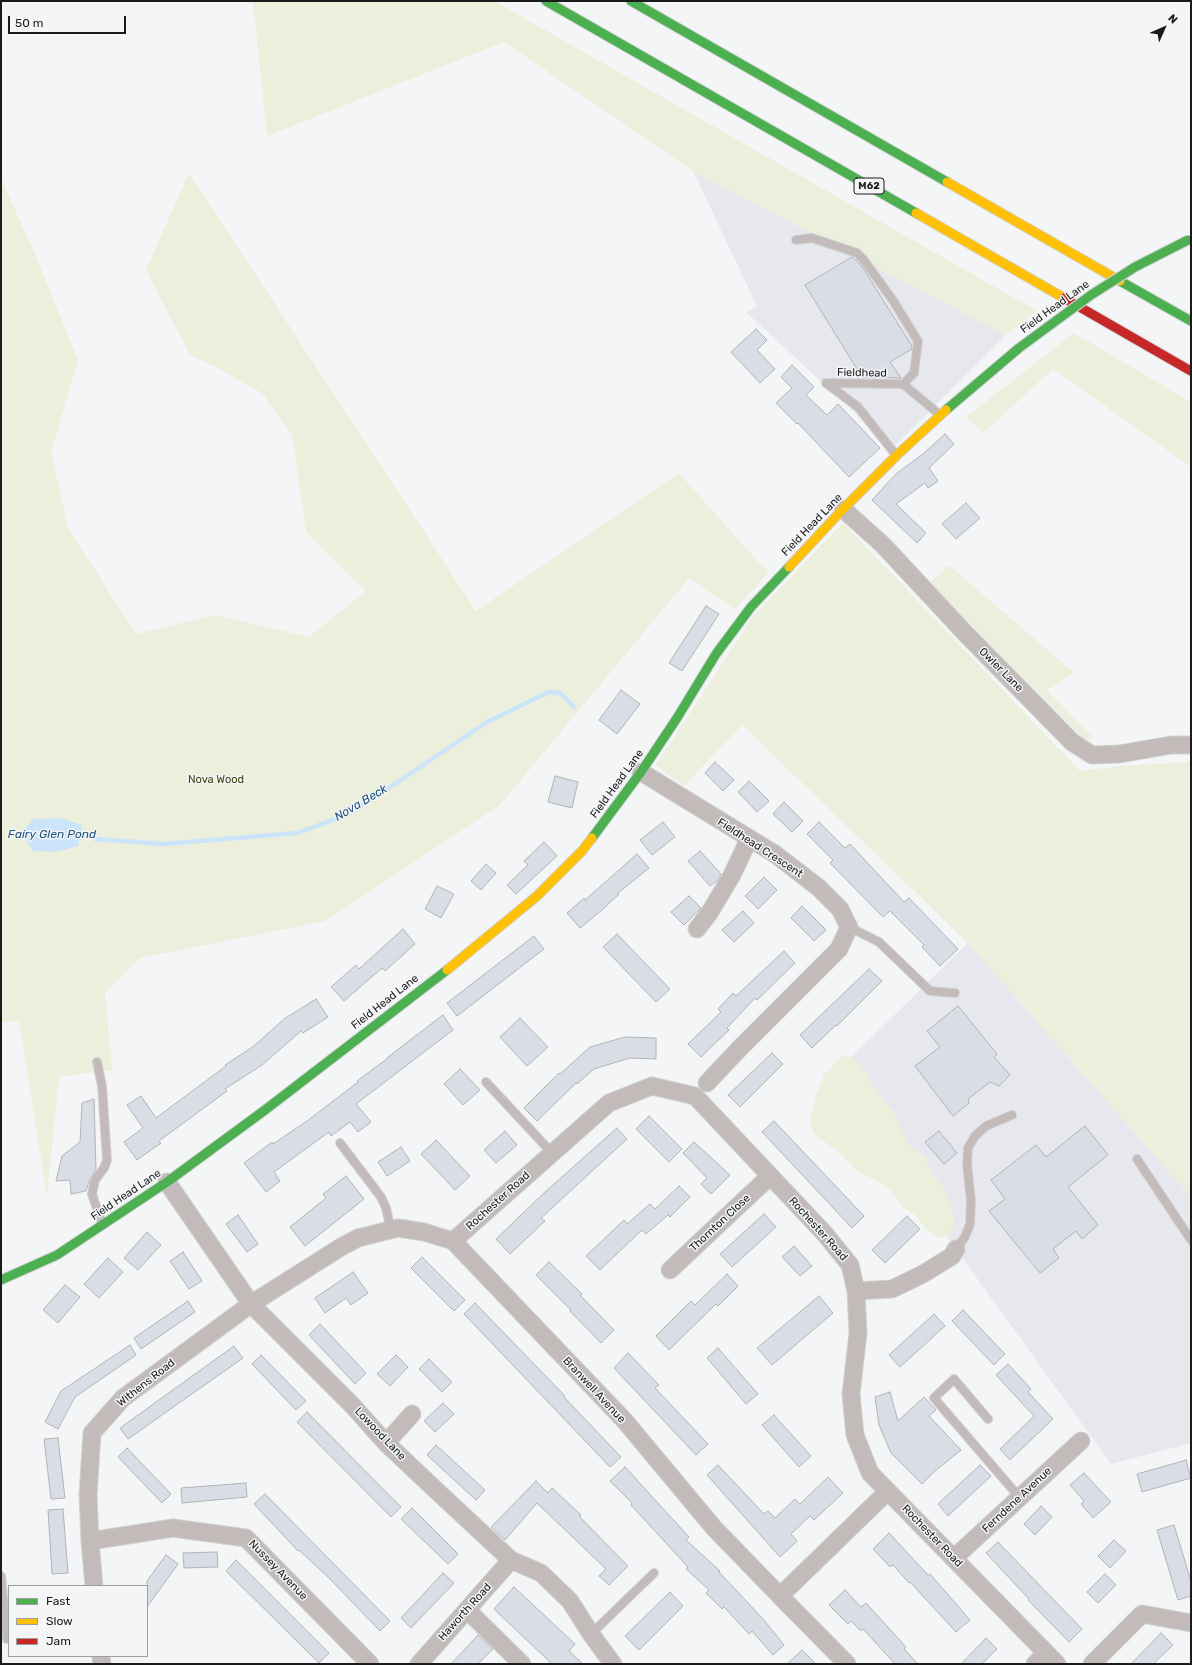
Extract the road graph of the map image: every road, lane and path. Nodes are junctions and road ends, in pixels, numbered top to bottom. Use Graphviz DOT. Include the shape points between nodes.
graph roads {
  1 [pos="546,1"];
  2 [pos="631,1"];
  3 [pos="796,240"];
  4 [pos="1189,240"];
  5 [pos="1191,321"];
  6 [pos="1191,371"];
  7 [pos="903,384"];
  8 [pos="940,415"];
  9 [pos="897,455"];
  10 [pos="843,509"];
  11 [pos="1191,745"];
  12 [pos="641,772"];
  13 [pos="749,839"];
  14 [pos="849,927"];
  15 [pos="698,928"];
  16 [pos="955,993"];
  17 [pos="97,1062"];
  18 [pos="486,1082"];
  19 [pos="707,1083"];
  20 [pos="1012,1115"];
  21 [pos="340,1143"];
  22 [pos="552,1153"];
  23 [pos="1137,1159"];
  24 [pos="770,1176"];
  25 [pos="167,1182"];
  26 [pos="102,1225"];
  27 [pos="391,1230"];
  28 [pos="1191,1240"];
  29 [pos="453,1241"];
  30 [pos="956,1249"];
  31 [pos="670,1270"];
  32 [pos="1,1280"];
  33 [pos="856,1291"];
  34 [pos="252,1304"];
  35 [pos="412,1414"];
  36 [pos="988,1419"];
  37 [pos="1081,1441"];
  38 [pos="386,1443"];
  39 [pos="888,1491"];
  40 [pos="1020,1498"];
  41 [pos="90,1541"];
  42 [pos="954,1558"];
  43 [pos="511,1560"];
  44 [pos="654,1573"];
  45 [pos="1,1576"];
  46 [pos="94,1585"];
  47 [pos="780,1596"];
  48 [pos="467,1610"];
  49 [pos="1191,1623"];
  50 [pos="590,1634"];
  51 [pos="7,1639"];
  52 [pos="1046,1660"];
  53 [pos="370,1664"];
  54 [pos="419,1664"];
  55 [pos="522,1664"];
  56 [pos="613,1664"];
  57 [pos="847,1664"];
  58 [pos="1092,1664"];
  1 -- 6 [label="main road, M62"];
  2 -- 5 [label="main road"];
  3 -- 7 [label="lane" via="812,238 856,253 863,259 918,341 914,374"];
  4 -- 8 [label="main road, Field Head Lane, bridge" via="1135,267 1091,295 1019,348"];
  7 -- 8 [label="lane"];
  7 -- 9 [label="lane, Fieldhead" via="826,383 858,407"];
  8 -- 9 [label="main road, Field Head Lane"];
  9 -- 10 [label="main road, Field Head Lane"];
  10 -- 11 [label="street, Owler Lane" via="883,545 1072,742 1092,756 1171,745"];
  10 -- 12 [label="main road, Field Head Lane" via="751,607 716,654"];
  12 -- 13 [label="street, Fieldhead Crescent"];
  12 -- 25 [label="main road, Field Head Lane" via="582,851 537,896 471,951"];
  13 -- 14 [label="street, Fieldhead Crescent" via="775,854 819,888 840,909"];
  13 -- 15 [label="street" via="732,875"];
  14 -- 16 [label="lane" via="879,942 930,991"];
  14 -- 19 [label="street" via="839,949"];
  17 -- 26 [label="lane" via="102,1086 107,1160 95,1180 92,1194"];
  18 -- 22 [label="lane"];
  20 -- 30 [label="lane" via="986,1126 975,1136 968,1148 970,1224"];
  21 -- 27 [label="lane" via="381,1197"];
  22 -- 24 [label="street, Rochester Road" via="609,1103 652,1086 695,1096"];
  22 -- 29 [label="street, Rochester Road"];
  23 -- 28 [label="lane"];
  24 -- 31 [label="street, Thornton Close"];
  24 -- 33 [label="street, Rochester Road" via="825,1234 850,1265"];
  25 -- 26 [label="main road, Field Head Lane"];
  25 -- 34 [label="street, Lowood Lane"];
  26 -- 32 [label="main road, Field Head Lane" via="57,1255"];
  27 -- 29 [label="street, Branwell Avenue" via="398,1228 424,1232"];
  27 -- 34 [label="street, Branwell Avenue" via="358,1238 341,1247"];
  29 -- 47 [label="street, Branwell Avenue" via="624,1420 714,1528"];
  30 -- 33 [label="street" via="952,1256 892,1289"];
  33 -- 39 [label="street, Rochester Road" via="858,1333 851,1394 855,1435 870,1473"];
  34 -- 38 [label="street, Lowood Lane"];
  34 -- 41 [label="street, Withens Road" via="123,1398 92,1433 88,1495"];
  35 -- 38 [label="street"];
  36 -- 40 [label="lane" via="954,1379 934,1398"];
  37 -- 40 [label="street, Ferndene Avenue"];
  38 -- 43 [label="street, Lowood Lane"];
  39 -- 42 [label="street, Rochester Road"];
  39 -- 47 [label="street"];
  40 -- 42 [label="street, Ferndene Avenue"];
  41 -- 46 [label="street, Withens Road"];
  41 -- 53 [label="street, Nussey Avenue" via="174,1528 246,1538"];
  42 -- 52 [label="street, Rochester Road"];
  43 -- 48 [label="street, Haworth Road"];
  43 -- 50 [label="street, Lowood Lane" via="541,1573 570,1601"];
  44 -- 50 [label="lane"];
  45 -- 51 [label="lane"];
  47 -- 57 [label="street, Branwell Avenue"];
  48 -- 54 [label="street, Haworth Road"];
  48 -- 55 [label="street"];
  49 -- 58 [label="street" via="1142,1614"];
  50 -- 56 [label="street, Lowood Lane"];
}
